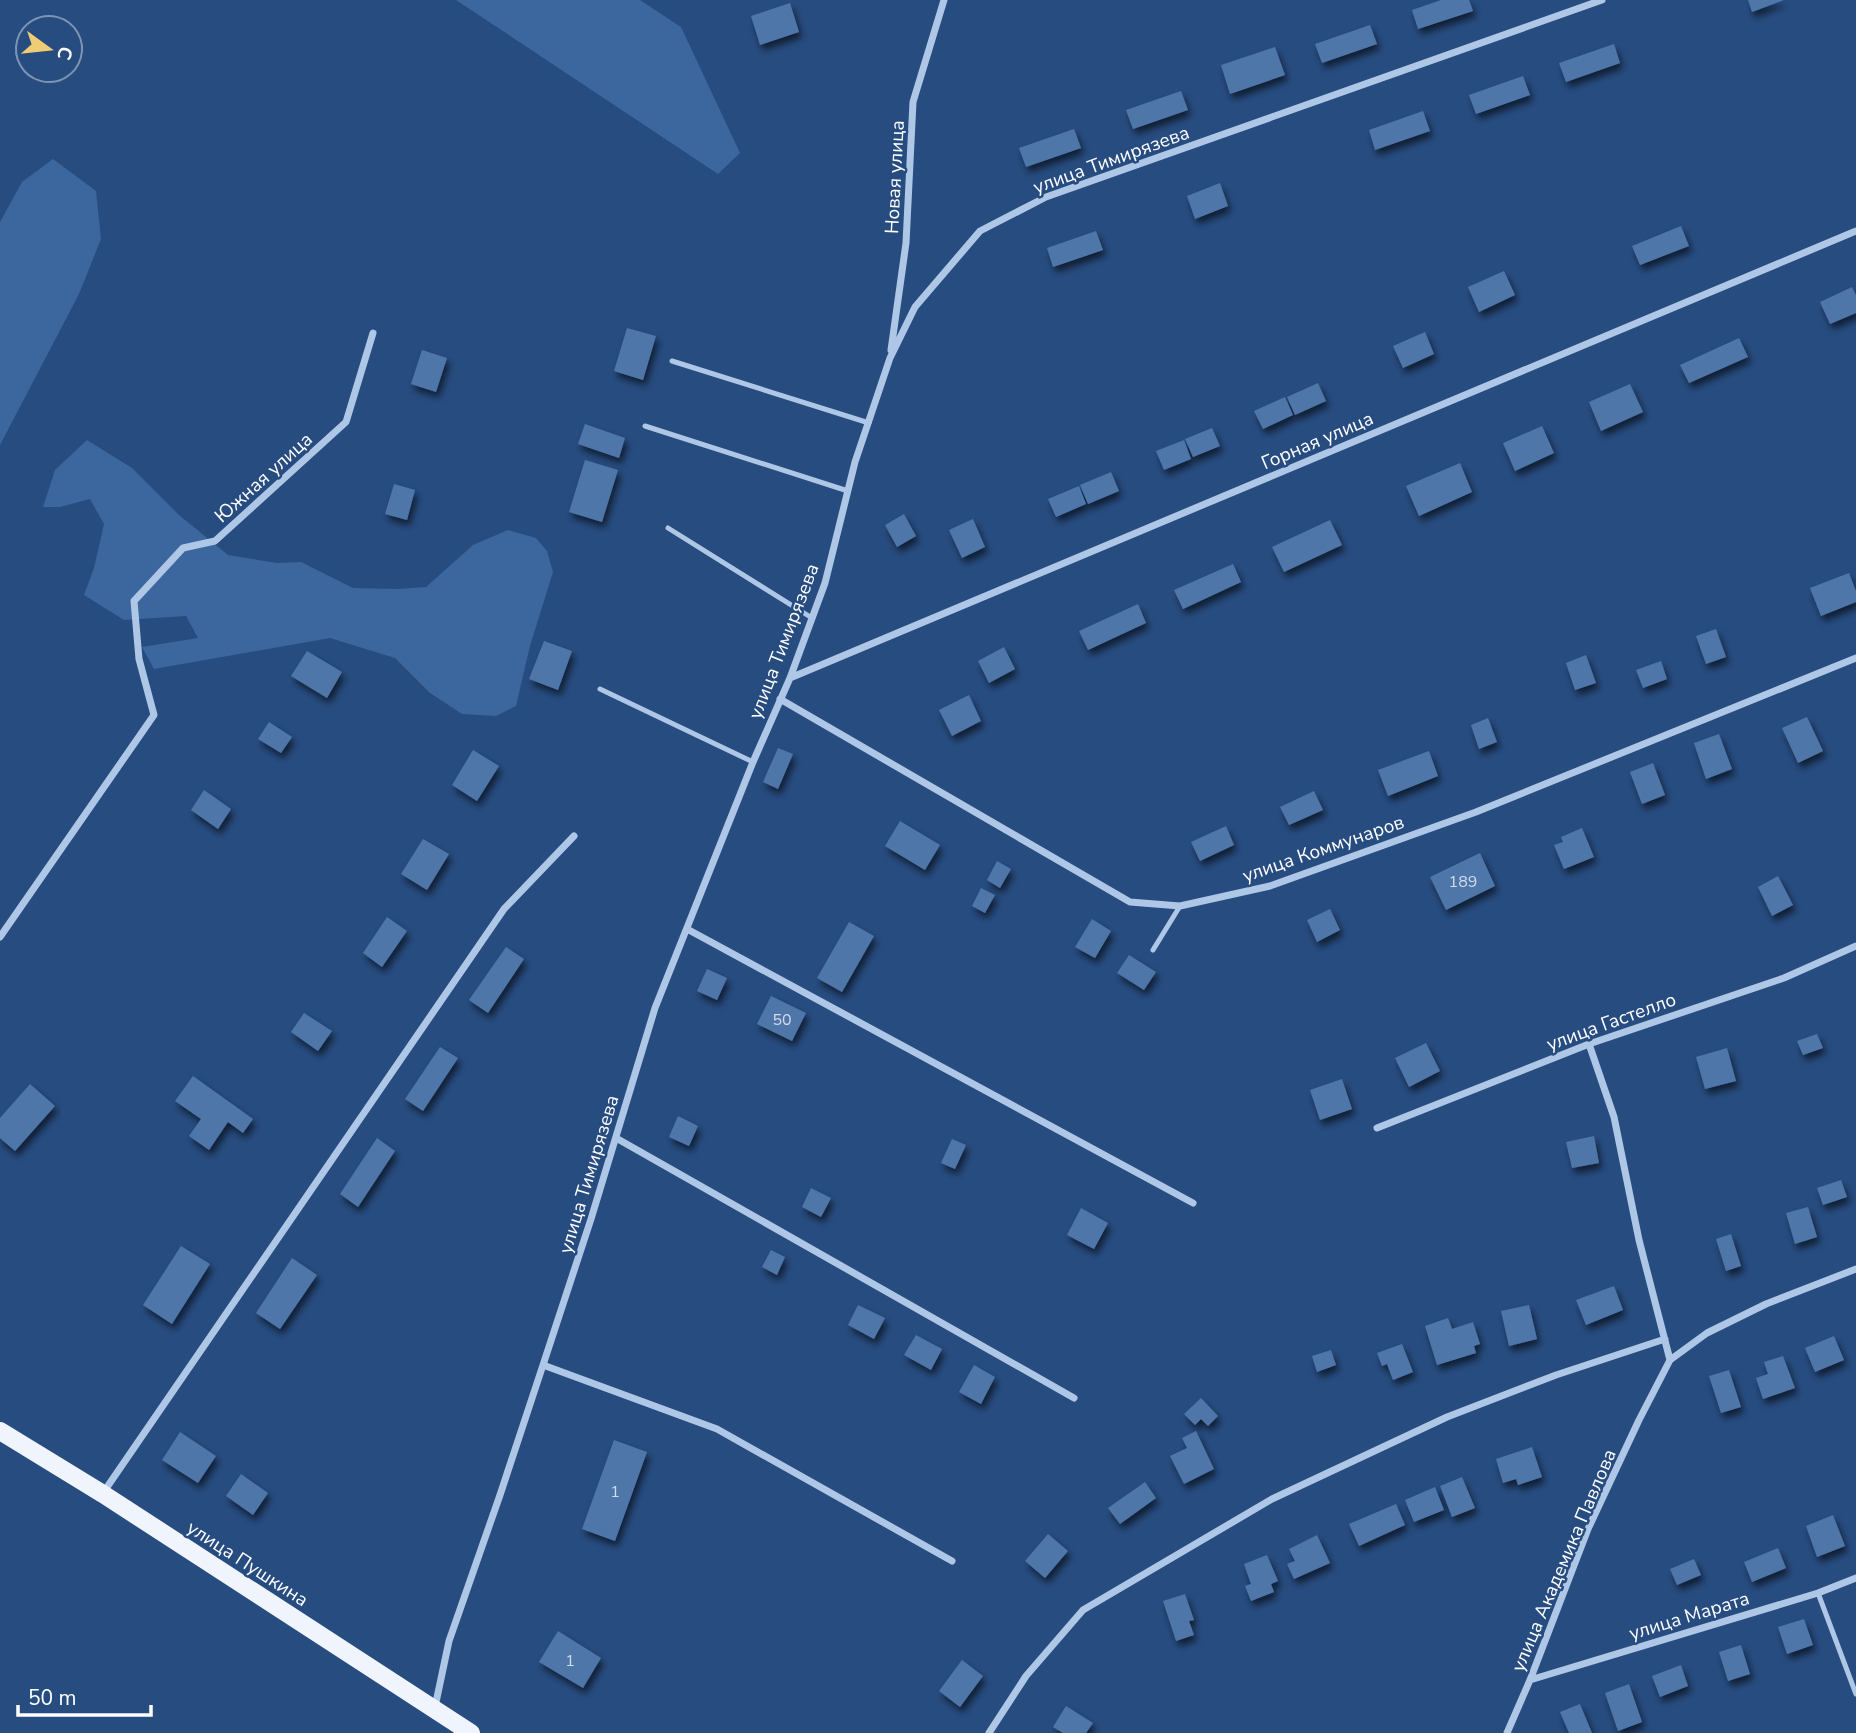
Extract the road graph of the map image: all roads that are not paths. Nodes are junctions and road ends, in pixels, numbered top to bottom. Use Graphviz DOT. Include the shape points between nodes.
graph roads {
  1 [pos="944,0"];
  2 [pos="1602,0"];
  3 [pos="1856,231"];
  4 [pos="373,332"];
  5 [pos="890,358"];
  6 [pos="673,361"];
  7 [pos="869,423"];
  8 [pos="645,426"];
  9 [pos="848,491"];
  10 [pos="668,528"];
  11 [pos="812,618"];
  12 [pos="1856,658"];
  13 [pos="790,678"];
  14 [pos="600,689"];
  15 [pos="780,699"];
  16 [pos="753,762"];
  17 [pos="574,836"];
  18 [pos="1180,906"];
  19 [pos="687,929"];
  20 [pos="0,937"];
  21 [pos="1856,946"];
  22 [pos="1153,950"];
  23 [pos="1590,1044"];
  24 [pos="1377,1128"];
  25 [pos="615,1138"];
  26 [pos="1193,1203"];
  27 [pos="1856,1269"];
  28 [pos="1665,1339"];
  29 [pos="1671,1360"];
  30 [pos="543,1365"];
  31 [pos="1074,1398"];
  32 [pos="0,1431"];
  33 [pos="103,1494"];
  34 [pos="952,1561"];
  35 [pos="1856,1578"];
  36 [pos="1818,1592"];
  37 [pos="1530,1680"];
  38 [pos="1856,1694"];
  39 [pos="434,1710"];
  40 [pos="471,1733"];
  41 [pos="989,1733"];
  42 [pos="1507,1733"];
  1 -- 5 [label="street, Новая улица" via="913,102 906,243"];
  2 -- 5 [label="street, улица Тимирязева" via="1046,197 981,231 915,307"];
  3 -- 13 [label="street, Горная улица"];
  4 -- 20 [label="street, Южная улица" via="346,422 215,541 183,548 134,601 139,659 154,715"];
  5 -- 7 [label="street, улица Тимирязева"];
  6 -- 7 [label="lane"];
  7 -- 9 [label="street, улица Тимирязева"];
  8 -- 9 [label="lane"];
  9 -- 11 [label="street, улица Тимирязева"];
  10 -- 11 [label="lane"];
  11 -- 13 [label="street, улица Тимирязева"];
  12 -- 18 [label="street, улица Коммунаров" via="1476,812 1270,886"];
  13 -- 15 [label="street, улица Тимирязева"];
  14 -- 16 [label="lane"];
  15 -- 16 [label="street, улица Тимирязева"];
  15 -- 18 [label="street, улица Коммунаров" via="1130,902"];
  16 -- 19 [label="street, улица Тимирязева"];
  17 -- 33 [label="street" via="503,909"];
  18 -- 22 [label="lane"];
  19 -- 25 [label="street, улица Тимирязева" via="655,1008"];
  19 -- 26 [label="street"];
  21 -- 23 [label="street, улица Гастелло" via="1784,978"];
  23 -- 24 [label="street, улица Гастелло"];
  23 -- 28 [label="street" via="1614,1116"];
  25 -- 30 [label="street, улица Тимирязева"];
  25 -- 31 [label="street"];
  27 -- 29 [label="street, улица Академика Павлова" via="1707,1333"];
  28 -- 29 [label="street"];
  28 -- 41 [label="street" via="1447,1417 1272,1499 1083,1610 1026,1676"];
  29 -- 37 [label="street, улица Академика Павлова" via="1588,1529"];
  30 -- 34 [label="street" via="717,1429"];
  30 -- 39 [label="street, улица Тимирязева" via="449,1641"];
  32 -- 33 [label="main road, улица Пушкина"];
  33 -- 39 [label="main road, улица Пушкина"];
  35 -- 36 [label="street, улица Марата"];
  36 -- 37 [label="street, улица Марата"];
  36 -- 38 [label="lane"];
  37 -- 42 [label="street, улица Академика Павлова"];
  39 -- 40 [label="main road, улица Пушкина"];
}
